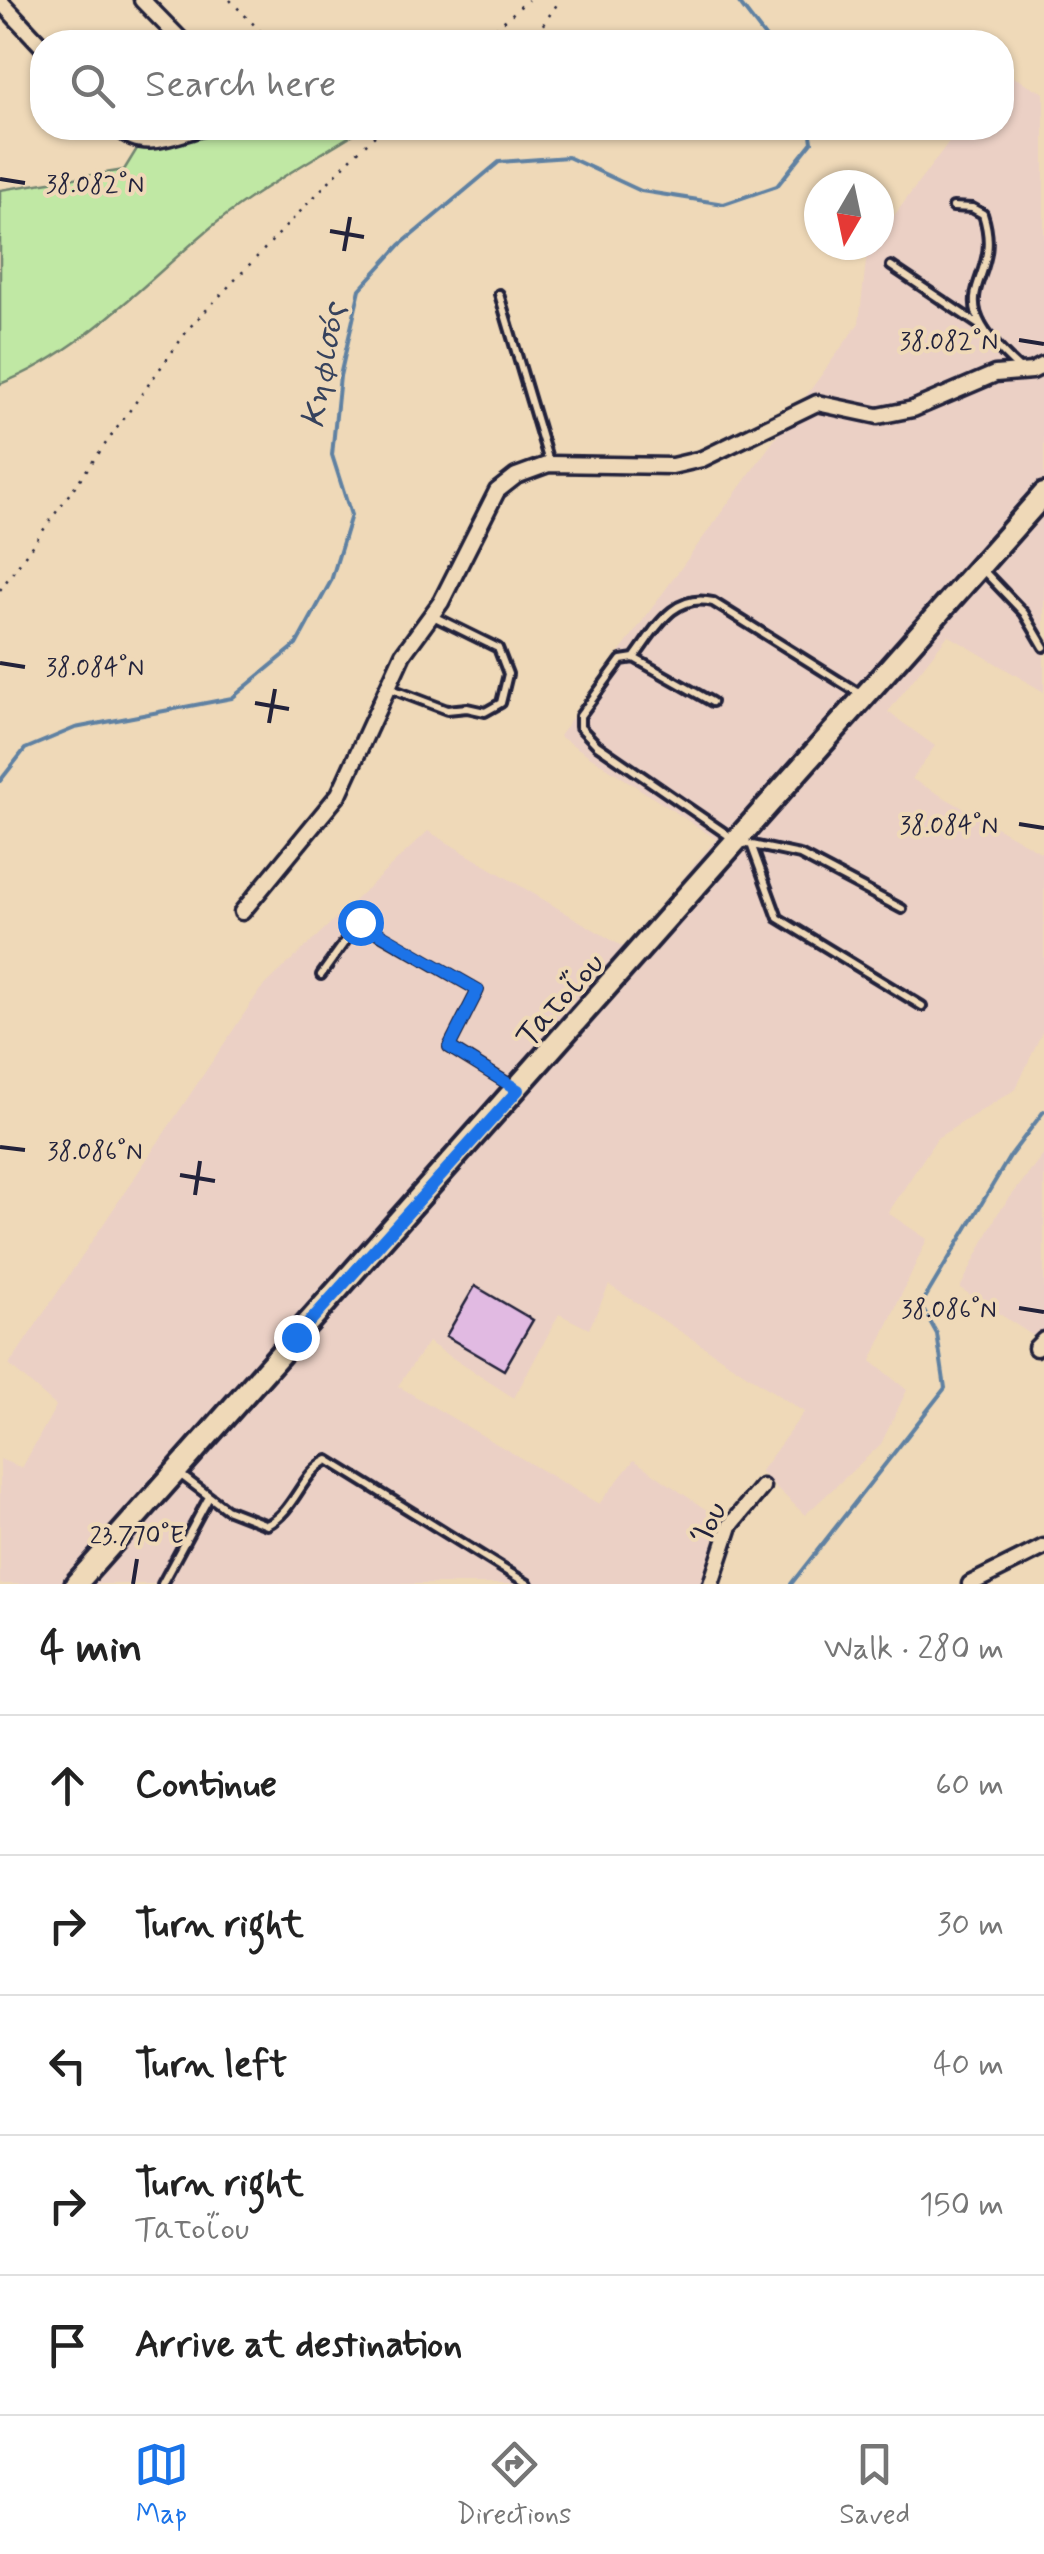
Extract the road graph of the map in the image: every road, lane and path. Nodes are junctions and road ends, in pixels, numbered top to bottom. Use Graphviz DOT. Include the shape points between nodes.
graph roads {
  1 [pos="0,0"];
  2 [pos="142,0"];
  3 [pos="230,0"];
  4 [pos="528,0"];
  5 [pos="560,0"];
  6 [pos="171,30"];
  7 [pos="259,30"];
  8 [pos="494,30"];
  9 [pos="539,30"];
  10 [pos="30,33"];
  11 [pos="370,140"];
  12 [pos="954,207"];
  13 [pos="891,266"];
  14 [pos="499,294"];
  15 [pos="980,325"];
  16 [pos="1044,365"];
  17 [pos="1022,371"];
  18 [pos="549,464"];
  19 [pos="1044,494"];
  20 [pos="980,567"];
  21 [pos="0,590"];
  22 [pos="432,615"];
  23 [pos="1044,647"];
  24 [pos="634,658"];
  25 [pos="388,687"];
  26 [pos="866,698"];
  27 [pos="712,702"];
  28 [pos="745,843"];
  29 [pos="902,909"];
  30 [pos="242,912"];
  31 [pos="322,975"];
  32 [pos="922,1006"];
  33 [pos="518,1090"];
  34 [pos="176,1472"];
  35 [pos="762,1487"];
  36 [pos="209,1497"];
  37 [pos="1044,1547"];
  38 [pos="76,1584"];
  39 [pos="162,1584"];
  40 [pos="528,1584"];
  41 [pos="710,1584"];
  42 [pos="970,1584"];
  1 -- 10 [label="street"];
  2 -- 6 [label="street"];
  3 -- 7 [label="path"];
  4 -- 8 [label="path"];
  5 -- 9 [label="path"];
  11 -- 21 [label="path" via="190,327"];
  12 -- 15 [label="lane" via="983,214 988,230 973,306"];
  13 -- 15 [label="lane"];
  14 -- 18 [label="lane"];
  15 -- 17 [label="lane"];
  16 -- 17 [label="street"];
  17 -- 18 [label="street" via="995,374 913,409 878,416 817,404 702,459 672,466"];
  18 -- 22 [label="street" via="497,491"];
  19 -- 20 [label="street, Τατοΐου"];
  20 -- 23 [label="lane" via="1024,613"];
  20 -- 26 [label="street, Τατοΐου"];
  22 -- 25 [label="street"];
  22 -- 25 [label="lane" via="498,648 508,674 501,703 484,712 448,710"];
  24 -- 26 [label="lane" via="678,604 700,598"];
  24 -- 27 [label="lane"];
  24 -- 28 [label="lane" via="621,660 580,716 582,732"];
  25 -- 30 [label="street" via="340,794"];
  26 -- 28 [label="street, Τατοΐου"];
  28 -- 29 [label="lane" via="800,855"];
  28 -- 32 [label="lane" via="778,918"];
  28 -- 33 [label="street, Τατοΐου"];
  31 -- 33 [label="lane" via="360,922 478,990 449,1047"];
  33 -- 34 [label="street, Τατοΐου"];
  34 -- 36 [label="lane"];
  34 -- 38 [label="street, Τατοΐου"];
  35 -- 41 [label="street, Ίου" via="730,1526"];
  36 -- 39 [label="lane"];
  36 -- 40 [label="lane" via="267,1525 285,1516 317,1465 328,1460"];
  37 -- 42 [label="street"];
}
